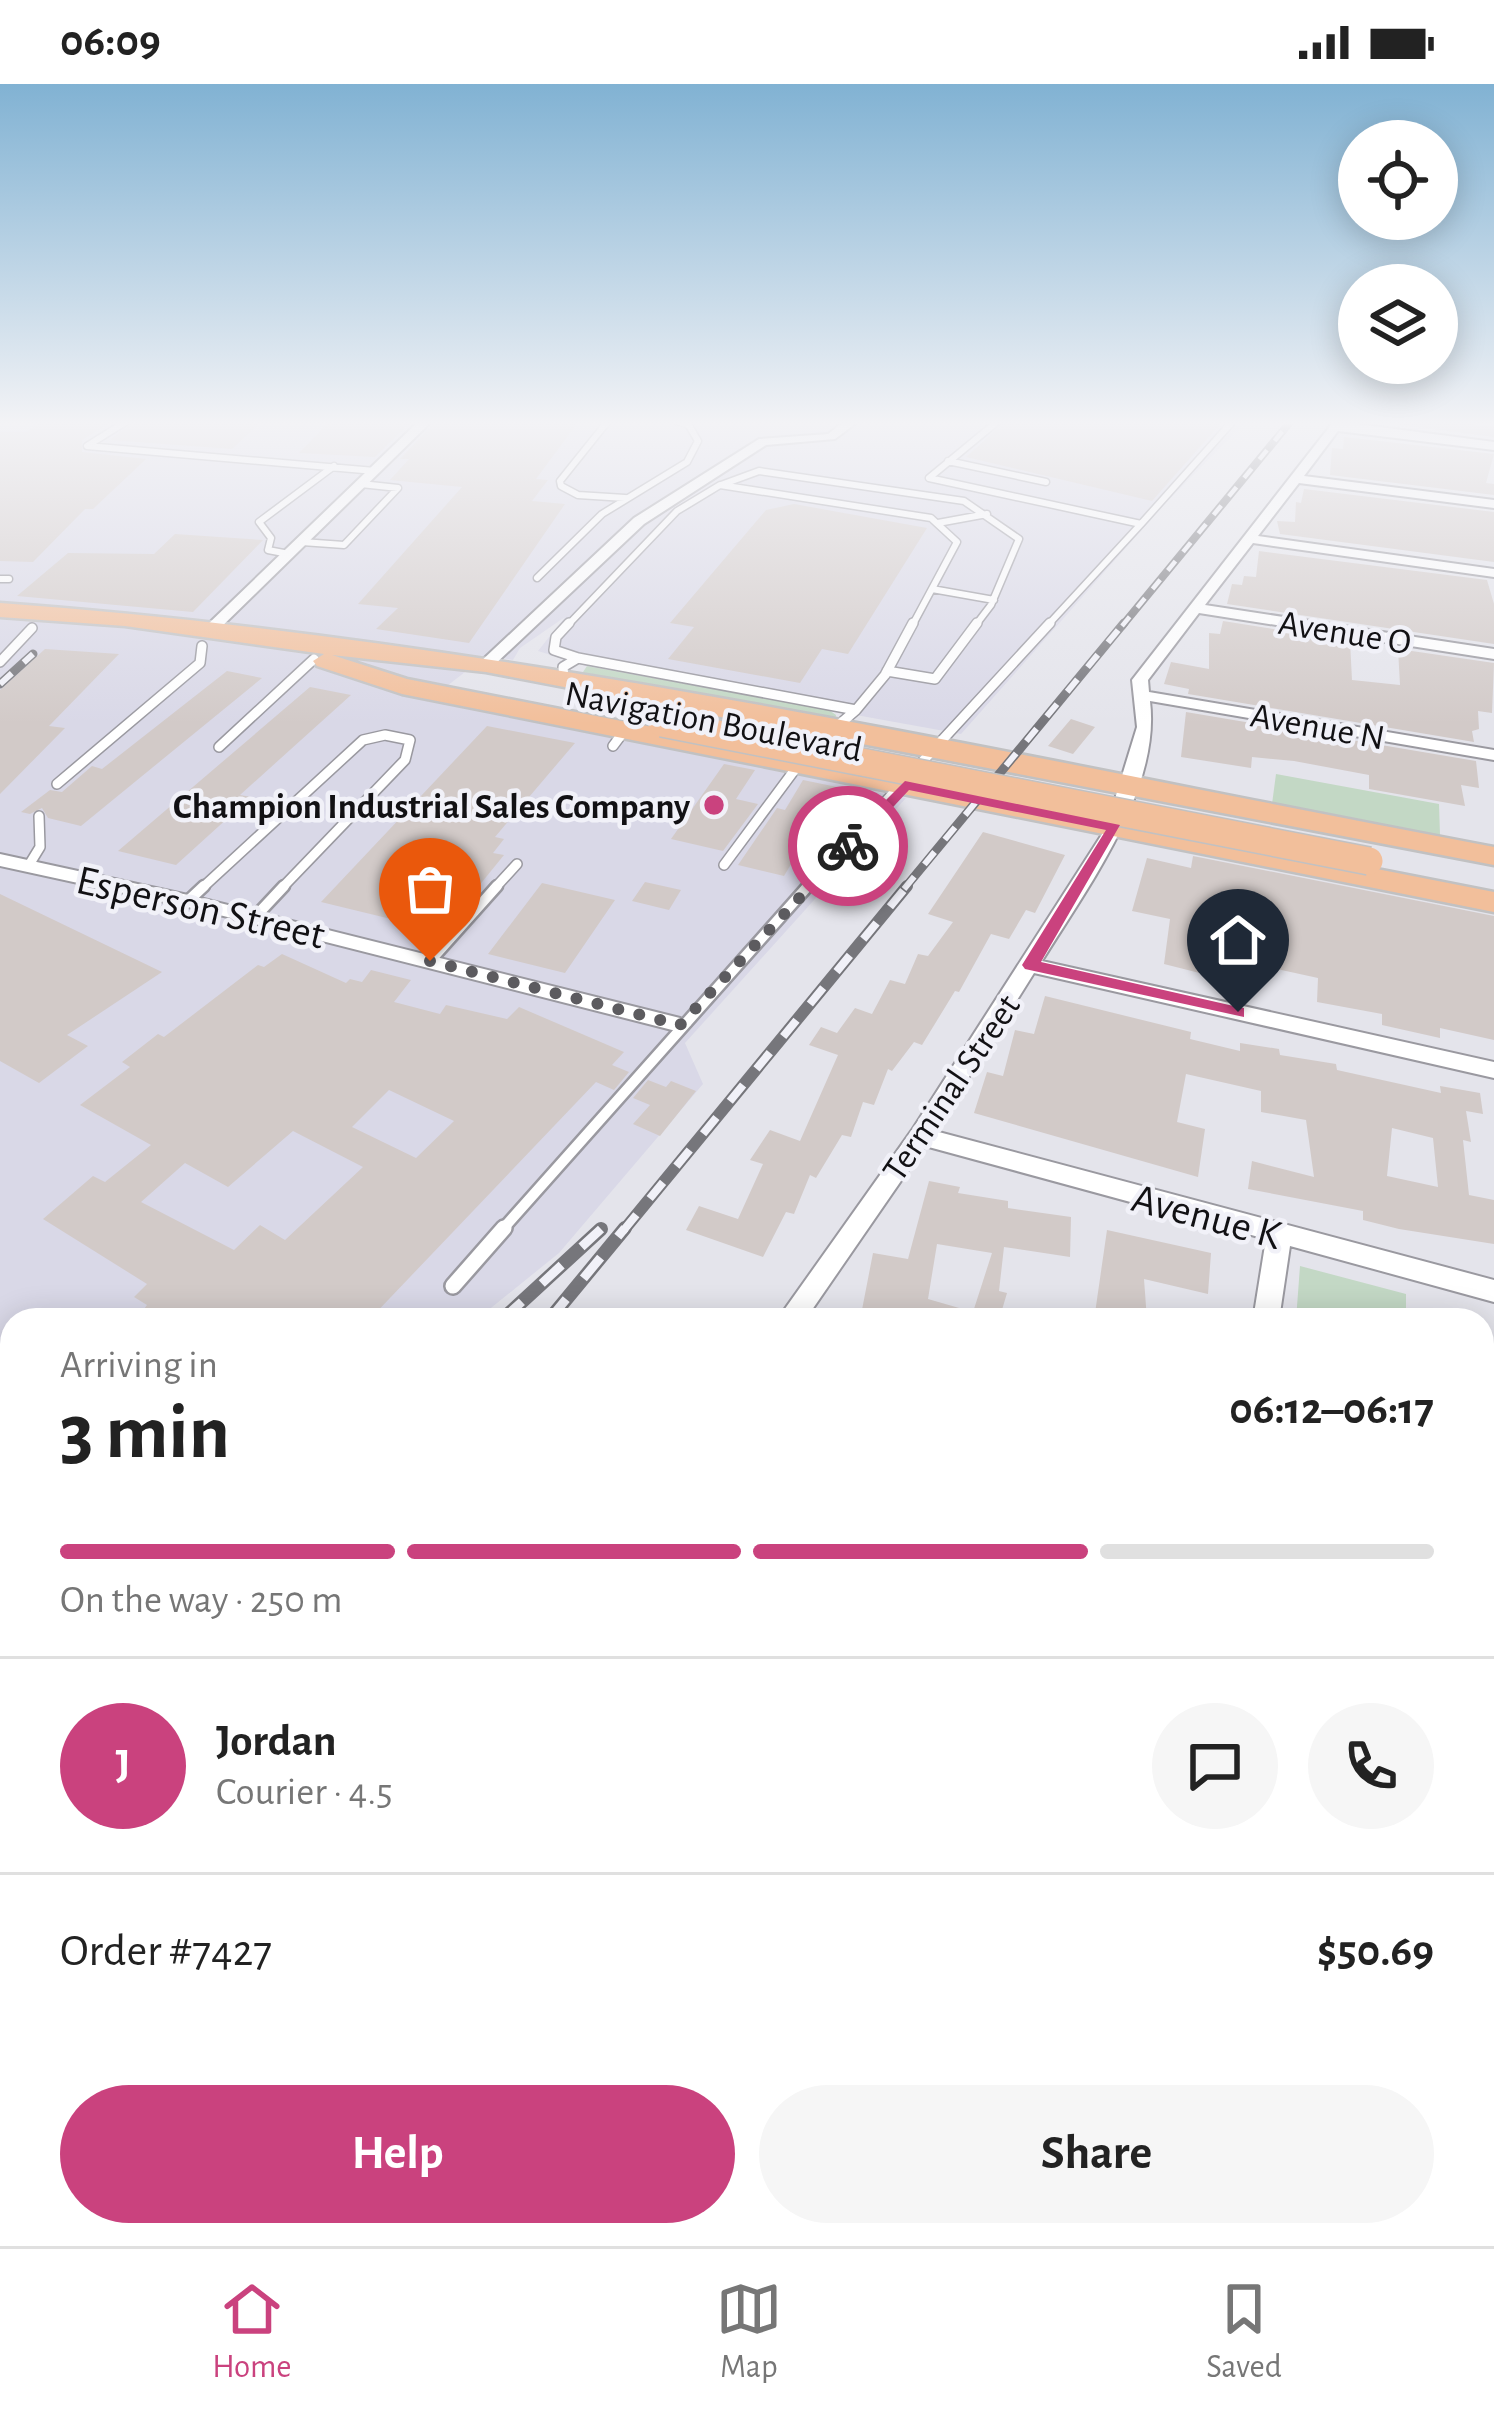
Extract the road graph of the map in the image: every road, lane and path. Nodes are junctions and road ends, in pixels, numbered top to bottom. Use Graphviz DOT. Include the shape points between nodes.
graph roads {
  1 [pos="259,522"];
  2 [pos="322,522"];
  3 [pos="366,522"];
  4 [pos="595,522"];
  5 [pos="638,522"];
  6 [pos="666,522"];
  7 [pos="948,522"];
  8 [pos="997,522"];
  9 [pos="1132,522"];
  10 [pos="1264,522"];
  11 [pos="938,524"];
  12 [pos="1141,524"];
  13 [pos="1251,539"];
  14 [pos="302,542"];
  15 [pos="290,554"];
  16 [pos="1494,573"];
  17 [pos="537,578"];
  18 [pos="932,589"];
  19 [pos="994,600"];
  20 [pos="1196,608"];
  21 [pos="0,610"];
  22 [pos="0,627"];
  23 [pos="32,628"];
  24 [pos="206,638"];
  25 [pos="1494,654"];
  26 [pos="326,656"];
  27 [pos="0,662"];
  28 [pos="486,664"];
  29 [pos="571,669"];
  30 [pos="887,670"];
  31 [pos="1141,694"];
  32 [pos="856,710"];
  33 [pos="833,730"];
  34 [pos="219,747"];
  35 [pos="932,748"];
  36 [pos="1494,755"];
  37 [pos="799,764"];
  38 [pos="57,784"];
  39 [pos="905,785"];
  40 [pos="1130,785"];
  41 [pos="39,816"];
  42 [pos="1115,828"];
  43 [pos="1370,854"];
  44 [pos="1494,856"];
  45 [pos="0,860"];
  46 [pos="517,864"];
  47 [pos="29,865"];
  48 [pos="724,865"];
  49 [pos="1494,870"];
  50 [pos="1494,886"];
  51 [pos="188,901"];
  52 [pos="1494,902"];
  53 [pos="254,918"];
  54 [pos="430,961"];
  55 [pos="1030,965"];
  56 [pos="680,1025"];
  57 [pos="1494,1070"];
  58 [pos="920,1136"];
  59 [pos="1279,1235"];
  60 [pos="453,1286"];
  61 [pos="1494,1291"];
  62 [pos="798,1308"];
  63 [pos="1268,1308"];
  1 -- 15 [label="lane" via="271,538 268,550"];
  2 -- 14 [label="street"];
  3 -- 14 [label="lane" via="344,545"];
  4 -- 17 [label="lane"];
  5 -- 28 [label="street"];
  6 -- 29 [label="lane" via="556,637 554,650"];
  7 -- 11 [label="lane"];
  8 -- 19 [label="lane" via="1019,539"];
  9 -- 12 [label="lane"];
  10 -- 13 [label="street, Terminal Street"];
  11 -- 18 [label="lane" via="957,542"];
  12 -- 35 [label="lane"];
  13 -- 16 [label="street"];
  13 -- 20 [label="street, Terminal Street"];
  14 -- 15 [label="street"];
  15 -- 24 [label="street"];
  18 -- 19 [label="lane"];
  18 -- 30 [label="lane"];
  19 -- 30 [label="lane" via="935,679"];
  20 -- 25 [label="street, Avenue O"];
  20 -- 31 [label="street, Terminal Street" via="1140,680"];
  21 -- 24 [label="main road, Navigation Boulevard"];
  22 -- 23 [label="main road, Navigation Boulevard"];
  23 -- 24 [label="main road, Navigation Boulevard"];
  23 -- 27 [label="lane"];
  24 -- 26 [label="main road, Navigation Boulevard"];
  24 -- 38 [label="lane" via="200,663"];
  26 -- 28 [label="main road"];
  26 -- 34 [label="lane"];
  26 -- 37 [label="main road" via="402,686 619,738"];
  26 -- 43 [label="main road, Navigation Boulevard, bridge"];
  28 -- 29 [label="main road"];
  29 -- 32 [label="lane"];
  29 -- 33 [label="main road"];
  30 -- 32 [label="lane"];
  31 -- 36 [label="street, Avenue N"];
  31 -- 40 [label="street, Terminal Street" via="1145,727"];
  32 -- 33 [label="lane"];
  33 -- 35 [label="main road"];
  35 -- 39 [label="lane"];
  35 -- 40 [label="main road"];
  37 -- 39 [label="main road"];
  37 -- 48 [label="lane"];
  39 -- 42 [label="main road"];
  39 -- 56 [label="lane"];
  40 -- 42 [label="street, Terminal Street"];
  40 -- 44 [label="main road"];
  41 -- 47 [label="lane" via="40,847"];
  42 -- 52 [label="main road"];
  42 -- 55 [label="street, Terminal Street"];
  43 -- 49 [label="main road, Navigation Boulevard"];
  43 -- 50 [label="main road, Navigation Boulevard"];
  45 -- 47 [label="street, Esperson Street"];
  46 -- 54 [label="lane"];
  47 -- 51 [label="street, Esperson Street"];
  51 -- 53 [label="street, Esperson Street"];
  51 -- 53 [label="lane" via="363,740 410,740 405,760"];
  53 -- 54 [label="street, Esperson Street"];
  54 -- 56 [label="street, Esperson Street"];
  55 -- 57 [label="street"];
  55 -- 58 [label="street, Terminal Street"];
  56 -- 60 [label="lane"];
  58 -- 59 [label="street, Avenue K"];
  58 -- 62 [label="street, Terminal Street"];
  59 -- 61 [label="street, Avenue K"];
  59 -- 63 [label="street"];
}
